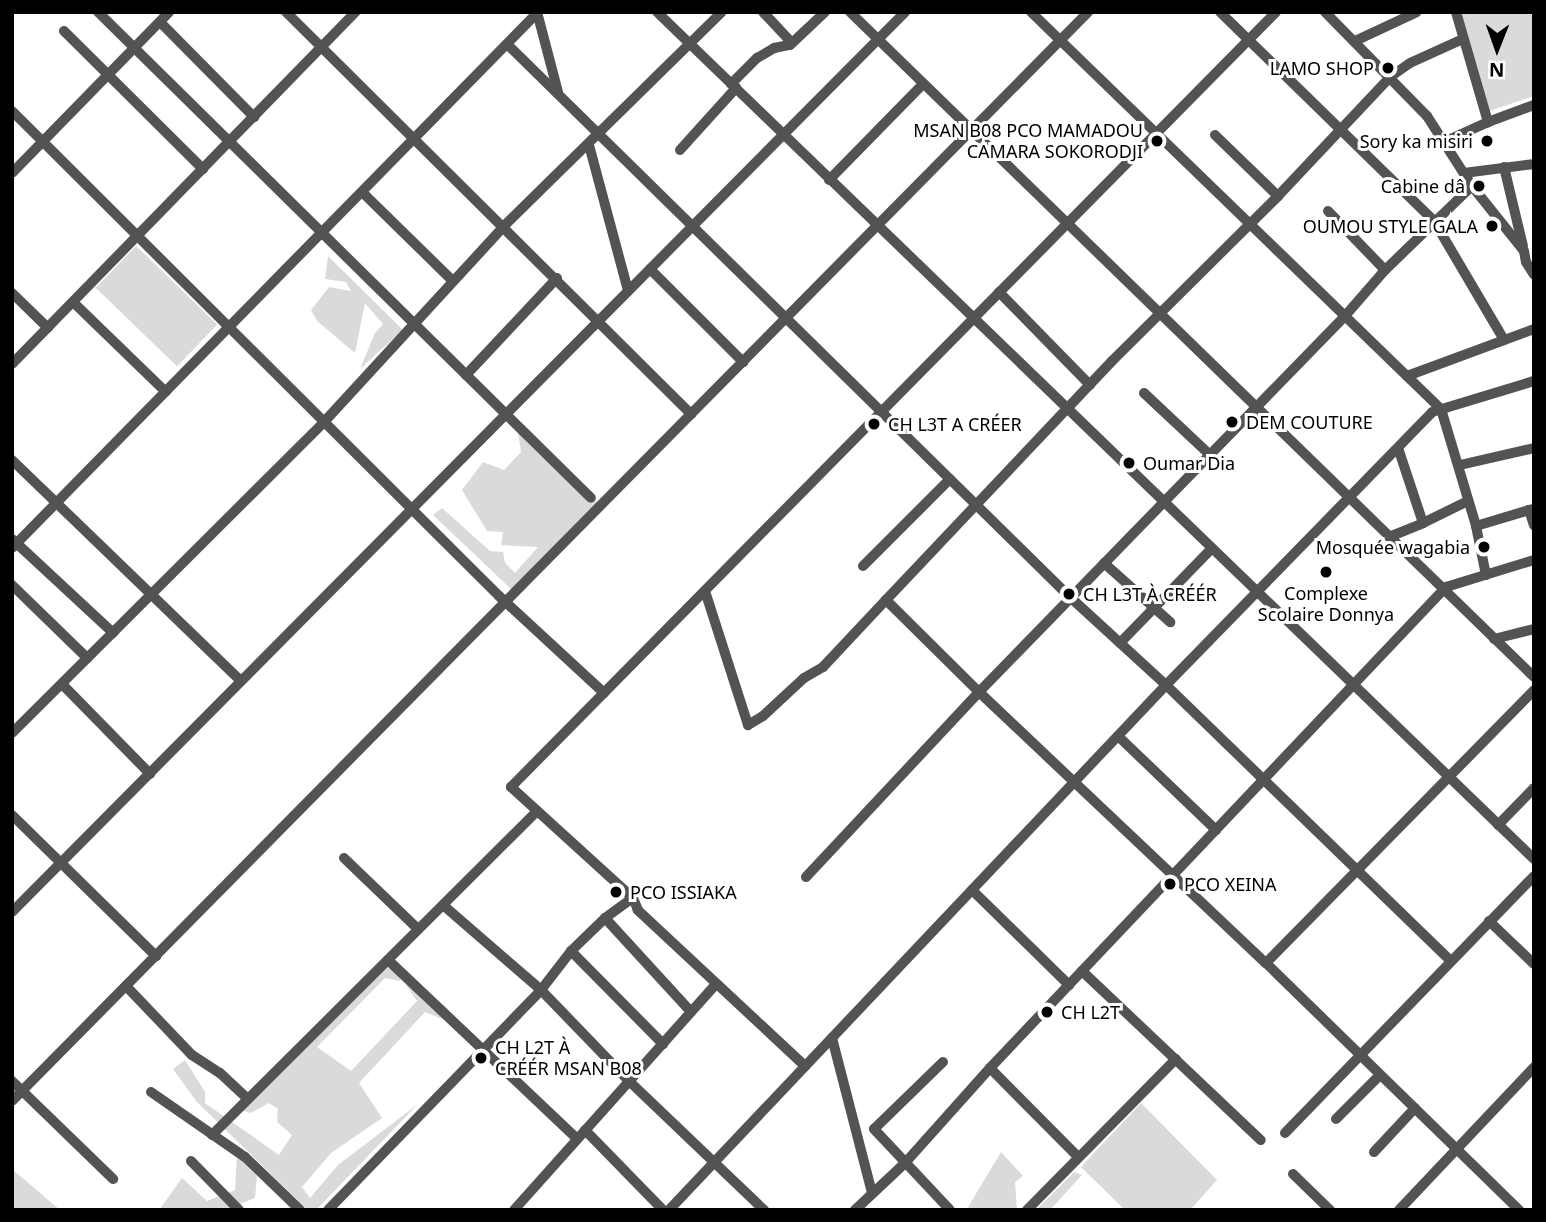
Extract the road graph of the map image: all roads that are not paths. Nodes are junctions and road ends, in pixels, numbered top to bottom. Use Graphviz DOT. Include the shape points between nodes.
graph roads {
  1 [pos="98,12"];
  2 [pos="169,12"];
  3 [pos="286,12"];
  4 [pos="356,12"];
  5 [pos="657,12"];
  6 [pos="722,12"];
  7 [pos="763,12"];
  8 [pos="825,12"];
  9 [pos="850,12"];
  10 [pos="905,12"];
  11 [pos="1031,12"];
  12 [pos="1088,12"];
  13 [pos="1220,12"];
  14 [pos="1276,12"];
  15 [pos="1325,12"];
  16 [pos="1417,12"];
  17 [pos="1456,12"];
  18 [pos="538,13"];
  19 [pos="160,22"];
  20 [pos="64,32"];
  21 [pos="1463,39"];
  22 [pos="878,40"];
  23 [pos="1249,40"];
  24 [pos="1060,41"];
  25 [pos="1355,41"];
  26 [pos="792,43"];
  27 [pos="507,44"];
  28 [pos="690,44"];
  29 [pos="321,47"];
  30 [pos="134,48"];
  31 [pos="108,75"];
  32 [pos="1390,77"];
  33 [pos="923,84"];
  34 [pos="734,86"];
  35 [pos="559,95"];
  36 [pos="1534,105"];
  37 [pos="12,111"];
  38 [pos="254,117"];
  39 [pos="1488,122"];
  40 [pos="971,131"];
  41 [pos="1340,131"];
  42 [pos="1156,134"];
  43 [pos="600,135"];
  44 [pos="783,135"];
  45 [pos="1215,135"];
  46 [pos="414,138"];
  47 [pos="43,142"];
  48 [pos="229,142"];
  49 [pos="1444,142"];
  50 [pos="589,145"];
  51 [pos="680,150"];
  52 [pos="1534,164"];
  53 [pos="1504,167"];
  54 [pos="203,169"];
  55 [pos="12,173"];
  56 [pos="1464,173"];
  57 [pos="829,180"];
  58 [pos="1472,186"];
  59 [pos="362,192"];
  60 [pos="1278,196"];
  61 [pos="1328,211"];
  62 [pos="1434,221"];
  63 [pos="1249,223"];
  64 [pos="1067,224"];
  65 [pos="504,226"];
  66 [pos="693,226"];
  67 [pos="877,226"];
  68 [pos="322,233"];
  69 [pos="137,236"];
  70 [pos="1528,258"];
  71 [pos="650,269"];
  72 [pos="1385,270"];
  73 [pos="1534,275"];
  74 [pos="557,278"];
  75 [pos="453,281"];
  76 [pos="628,291"];
  77 [pos="999,292"];
  78 [pos="12,293"];
  79 [pos="73,302"];
  80 [pos="1159,314"];
  81 [pos="1345,316"];
  82 [pos="786,318"];
  83 [pos="973,319"];
  84 [pos="600,320"];
  85 [pos="414,323"];
  86 [pos="48,328"];
  87 [pos="228,328"];
  88 [pos="1534,329"];
  89 [pos="1504,340"];
  90 [pos="743,362"];
  91 [pos="12,364"];
  92 [pos="466,375"];
  93 [pos="1407,376"];
  94 [pos="1534,381"];
  95 [pos="1090,385"];
  96 [pos="166,392"];
  97 [pos="1144,393"];
  98 [pos="1255,406"];
  99 [pos="1066,410"];
  100 [pos="1441,410"];
  101 [pos="882,412"];
  102 [pos="506,414"];
  103 [pos="691,414"];
  104 [pos="324,422"];
  105 [pos="1398,448"];
  106 [pos="1534,448"];
  107 [pos="1209,454"];
  108 [pos="12,460"];
  109 [pos="1460,465"];
  110 [pos="950,479"];
  111 [pos="591,498"];
  112 [pos="1349,498"];
  113 [pos="1468,502"];
  114 [pos="57,503"];
  115 [pos="1163,503"];
  116 [pos="976,505"];
  117 [pos="412,509"];
  118 [pos="1531,510"];
  119 [pos="1423,523"];
  120 [pos="1534,524"];
  121 [pos="1476,526"];
  122 [pos="1389,537"];
  123 [pos="14,544"];
  124 [pos="1211,549"];
  125 [pos="1534,560"];
  126 [pos="1104,563"];
  127 [pos="863,566"];
  128 [pos="1486,575"];
  129 [pos="12,585"];
  130 [pos="1444,590"];
  131 [pos="705,591"];
  132 [pos="1257,593"];
  133 [pos="151,594"];
  134 [pos="1070,597"];
  135 [pos="886,600"];
  136 [pos="506,602"];
  137 [pos="1153,608"];
  138 [pos="1170,622"];
  139 [pos="1534,629"];
  140 [pos="113,632"];
  141 [pos="1494,639"];
  142 [pos="1120,643"];
  143 [pos="88,658"];
  144 [pos="1534,677"];
  145 [pos="241,681"];
  146 [pos="62,684"];
  147 [pos="1166,685"];
  148 [pos="1353,685"];
  149 [pos="1534,690"];
  150 [pos="979,692"];
  151 [pos="604,693"];
  152 [pos="12,733"];
  153 [pos="1118,736"];
  154 [pos="149,774"];
  155 [pos="1447,776"];
  156 [pos="1264,780"];
  157 [pos="1074,783"];
  158 [pos="1534,788"];
  159 [pos="537,811"];
  160 [pos="12,815"];
  161 [pos="1498,825"];
  162 [pos="1216,830"];
  163 [pos="344,858"];
  164 [pos="1534,859"];
  165 [pos="61,863"];
  166 [pos="1356,870"];
  167 [pos="1172,876"];
  168 [pos="1534,876"];
  169 [pos="806,877"];
  170 [pos="972,890"];
  171 [pos="633,898"];
  172 [pos="443,905"];
  173 [pos="14,906"];
  174 [pos="605,918"];
  175 [pos="1489,921"];
  176 [pos="418,929"];
  177 [pos="571,951"];
  178 [pos="156,956"];
  179 [pos="388,960"];
  180 [pos="1450,960"];
  181 [pos="1266,963"];
  182 [pos="1534,964"];
  183 [pos="1082,971"];
  184 [pos="716,984"];
  185 [pos="1069,985"];
  186 [pos="126,986"];
  187 [pos="541,990"];
  188 [pos="691,1012"];
  189 [pos="832,1038"];
  190 [pos="663,1044"];
  191 [pos="481,1048"];
  192 [pos="1360,1056"];
  193 [pos="1177,1059"];
  194 [pos="943,1062"];
  195 [pos="805,1066"];
  196 [pos="1534,1067"];
  197 [pos="990,1068"];
  198 [pos="1380,1075"];
  199 [pos="12,1081"];
  200 [pos="629,1081"];
  201 [pos="22,1091"];
  202 [pos="151,1092"];
  203 [pos="248,1099"];
  204 [pos="12,1101"];
  205 [pos="1415,1108"];
  206 [pos="1336,1119"];
  207 [pos="1285,1133"];
  208 [pos="212,1135"];
  209 [pos="581,1135"];
  210 [pos="1261,1140"];
  211 [pos="1456,1149"];
  212 [pos="1374,1152"];
  213 [pos="1079,1157"];
  214 [pos="191,1161"];
  215 [pos="714,1162"];
  216 [pos="905,1163"];
  217 [pos="1293,1174"];
  218 [pos="113,1179"];
  219 [pos="872,1193"];
  220 [pos="239,1210"];
  221 [pos="300,1210"];
  222 [pos="328,1210"];
  223 [pos="514,1210"];
  224 [pos="663,1210"];
  225 [pos="669,1210"];
  226 [pos="764,1210"];
  227 [pos="855,1210"];
  228 [pos="950,1210"];
  229 [pos="1027,1210"];
  230 [pos="1330,1210"];
  231 [pos="1399,1210"];
  232 [pos="1518,1210"];
  1 -- 30 [label="street"];
  2 -- 19 [label="street"];
  3 -- 29 [label="street"];
  4 -- 29 [label="street"];
  5 -- 28 [label="street"];
  6 -- 28 [label="street"];
  7 -- 26 [label="street"];
  8 -- 26 [label="street"];
  9 -- 22 [label="street"];
  10 -- 22 [label="street"];
  11 -- 24 [label="street"];
  12 -- 24 [label="street"];
  13 -- 23 [label="street"];
  14 -- 23 [label="street"];
  15 -- 25 [label="street"];
  16 -- 25 [label="street"];
  17 -- 21 [label="street"];
  18 -- 27 [label="street"];
  18 -- 35 [label="street"];
  19 -- 30 [label="street"];
  19 -- 38 [label="street"];
  20 -- 31 [label="street"];
  21 -- 32 [label="street" via="1410,62"];
  21 -- 39 [label="street"];
  22 -- 33 [label="street"];
  22 -- 44 [label="street"];
  23 -- 41 [label="street"];
  23 -- 42 [label="street"];
  24 -- 40 [label="street"];
  24 -- 42 [label="street"];
  25 -- 32 [label="street"];
  26 -- 34 [label="street" via="767,52"];
  27 -- 35 [label="street"];
  27 -- 46 [label="street"];
  28 -- 34 [label="street"];
  28 -- 43 [label="street"];
  29 -- 38 [label="street"];
  29 -- 46 [label="street"];
  30 -- 31 [label="street"];
  30 -- 48 [label="street"];
  31 -- 47 [label="street"];
  31 -- 54 [label="street"];
  32 -- 41 [label="street"];
  32 -- 49 [label="street" via="1427,116"];
  33 -- 40 [label="street"];
  33 -- 57 [label="street"];
  34 -- 44 [label="street"];
  34 -- 51 [label="street"];
  35 -- 43 [label="street"];
  36 -- 39 [label="street"];
  37 -- 47 [label="street"];
  38 -- 48 [label="street"];
  39 -- 49 [label="street"];
  40 -- 64 [label="street"];
  40 -- 67 [label="street"];
  41 -- 60 [label="street"];
  41 -- 62 [label="street"];
  42 -- 63 [label="street"];
  42 -- 64 [label="street"];
  43 -- 50 [label="street"];
  43 -- 66 [label="street"];
  44 -- 57 [label="street"];
  44 -- 66 [label="street"];
  45 -- 60 [label="street"];
  46 -- 59 [label="street"];
  46 -- 65 [label="street"];
  47 -- 55 [label="street"];
  47 -- 69 [label="street"];
  48 -- 54 [label="street"];
  48 -- 68 [label="street"];
  49 -- 56 [label="street"];
  50 -- 65 [label="street"];
  50 -- 76 [label="street"];
  52 -- 53 [label="street"];
  53 -- 56 [label="street"];
  53 -- 70 [label="street"];
  54 -- 69 [label="street"];
  56 -- 58 [label="street"];
  57 -- 67 [label="street"];
  58 -- 62 [label="street"];
  58 -- 70 [label="street"];
  59 -- 68 [label="street"];
  59 -- 75 [label="street"];
  60 -- 63 [label="street"];
  61 -- 72 [label="street"];
  62 -- 72 [label="street"];
  62 -- 89 [label="street"];
  63 -- 80 [label="street"];
  63 -- 81 [label="street"];
  64 -- 77 [label="street"];
  64 -- 80 [label="street"];
  65 -- 74 [label="street"];
  65 -- 75 [label="street"];
  66 -- 71 [label="street"];
  66 -- 82 [label="street"];
  67 -- 82 [label="street"];
  67 -- 83 [label="street"];
  68 -- 85 [label="street"];
  68 -- 87 [label="street"];
  69 -- 79 [label="street"];
  69 -- 87 [label="street"];
  70 -- 73 [label="street"];
  71 -- 76 [label="street"];
  71 -- 90 [label="street"];
  72 -- 81 [label="street"];
  74 -- 84 [label="street"];
  74 -- 92 [label="street"];
  75 -- 85 [label="street"];
  76 -- 84 [label="street"];
  77 -- 83 [label="street"];
  77 -- 95 [label="street"];
  78 -- 86 [label="street"];
  79 -- 86 [label="street"];
  79 -- 96 [label="street"];
  80 -- 95 [label="street"];
  80 -- 98 [label="street"];
  81 -- 93 [label="street"];
  81 -- 98 [label="street"];
  82 -- 90 [label="street"];
  82 -- 101 [label="street"];
  83 -- 99 [label="street"];
  83 -- 101 [label="street"];
  84 -- 102 [label="street"];
  84 -- 103 [label="street"];
  85 -- 92 [label="street"];
  85 -- 104 [label="street"];
  86 -- 91 [label="street"];
  87 -- 96 [label="street"];
  87 -- 104 [label="street"];
  88 -- 89 [label="street"];
  89 -- 93 [label="street"];
  90 -- 103 [label="street"];
  92 -- 102 [label="street"];
  93 -- 100 [label="street"];
  94 -- 100 [label="street"];
  95 -- 99 [label="street"];
  96 -- 114 [label="street"];
  97 -- 107 [label="street"];
  98 -- 107 [label="street"];
  98 -- 112 [label="street"];
  99 -- 115 [label="street"];
  99 -- 116 [label="street"];
  100 -- 105 [label="street" via="1432,412"];
  100 -- 109 [label="street"];
  101 -- 110 [label="street"];
  101 -- 131 [label="street"];
  102 -- 111 [label="street"];
  102 -- 117 [label="street"];
  103 -- 136 [label="street"];
  104 -- 117 [label="street"];
  104 -- 133 [label="street"];
  105 -- 112 [label="street"];
  105 -- 119 [label="street"];
  106 -- 109 [label="street"];
  107 -- 115 [label="street"];
  108 -- 114 [label="street"];
  109 -- 113 [label="street"];
  110 -- 116 [label="street"];
  110 -- 127 [label="street"];
  112 -- 122 [label="street"];
  112 -- 132 [label="street"];
  113 -- 119 [label="street"];
  113 -- 121 [label="street"];
  114 -- 123 [label="street"];
  114 -- 133 [label="street"];
  115 -- 124 [label="street"];
  115 -- 126 [label="street"];
  116 -- 134 [label="street"];
  116 -- 135 [label="street"];
  117 -- 136 [label="street"];
  117 -- 145 [label="street"];
  118 -- 120 [label="street"];
  118 -- 121 [label="street"];
  119 -- 122 [label="street"];
  121 -- 128 [label="street"];
  122 -- 130 [label="street"];
  123 -- 140 [label="street"];
  124 -- 132 [label="street"];
  124 -- 137 [label="street"];
  125 -- 128 [label="street"];
  126 -- 134 [label="street"];
  126 -- 137 [label="street"];
  128 -- 130 [label="street"];
  129 -- 143 [label="street"];
  130 -- 141 [label="street"];
  130 -- 148 [label="street"];
  131 -- 135 [label="street" via="748,725 824,667"];
  131 -- 151 [label="street"];
  132 -- 147 [label="street"];
  132 -- 148 [label="street"];
  133 -- 140 [label="street"];
  133 -- 145 [label="street"];
  134 -- 142 [label="street"];
  134 -- 150 [label="street"];
  135 -- 150 [label="street"];
  136 -- 151 [label="street"];
  136 -- 178 [label="street"];
  137 -- 138 [label="street"];
  137 -- 142 [label="street"];
  139 -- 141 [label="street"];
  140 -- 143 [label="street"];
  141 -- 144 [label="street"];
  142 -- 147 [label="street"];
  143 -- 146 [label="street"];
  145 -- 154 [label="street"];
  146 -- 152 [label="street"];
  146 -- 154 [label="street"];
  147 -- 153 [label="street"];
  147 -- 156 [label="street"];
  148 -- 155 [label="street"];
  148 -- 156 [label="street"];
  149 -- 155 [label="street"];
  150 -- 157 [label="street"];
  150 -- 169 [label="street"];
  151 -- 159 [label="street" via="512,787"];
  153 -- 157 [label="street"];
  153 -- 162 [label="street"];
  154 -- 165 [label="street"];
  155 -- 161 [label="street"];
  155 -- 166 [label="street"];
  156 -- 162 [label="street"];
  156 -- 166 [label="street"];
  157 -- 167 [label="street"];
  157 -- 170 [label="street"];
  158 -- 161 [label="street"];
  159 -- 171 [label="street"];
  159 -- 172 [label="street"];
  160 -- 165 [label="street"];
  161 -- 164 [label="street"];
  162 -- 167 [label="street"];
  163 -- 176 [label="street"];
  165 -- 173 [label="street"];
  165 -- 178 [label="street"];
  166 -- 180 [label="street"];
  166 -- 181 [label="street"];
  167 -- 181 [label="street"];
  167 -- 183 [label="street"];
  168 -- 175 [label="street"];
  170 -- 185 [label="street"];
  170 -- 189 [label="street"];
  171 -- 174 [label="street"];
  171 -- 184 [label="street" via="638,910"];
  172 -- 176 [label="street"];
  172 -- 187 [label="street"];
  174 -- 177 [label="street"];
  174 -- 188 [label="street"];
  175 -- 180 [label="street"];
  175 -- 182 [label="street"];
  176 -- 179 [label="street"];
  177 -- 187 [label="street"];
  177 -- 190 [label="street"];
  178 -- 186 [label="street"];
  179 -- 191 [label="street"];
  179 -- 203 [label="street"];
  180 -- 192 [label="street"];
  181 -- 192 [label="street"];
  183 -- 185 [label="street"];
  183 -- 193 [label="street"];
  184 -- 188 [label="street"];
  184 -- 195 [label="street"];
  185 -- 197 [label="street"];
  186 -- 201 [label="street"];
  186 -- 203 [label="street" via="192,1055"];
  187 -- 191 [label="street"];
  187 -- 200 [label="street"];
  188 -- 190 [label="street"];
  189 -- 195 [label="street"];
  189 -- 219 [label="street"];
  190 -- 200 [label="street"];
  191 -- 209 [label="street"];
  191 -- 222 [label="street"];
  192 -- 198 [label="street"];
  192 -- 207 [label="street"];
  193 -- 210 [label="street"];
  193 -- 213 [label="street"];
  194 -- 216 [label="street" via="874,1129"];
  195 -- 215 [label="street"];
  196 -- 211 [label="street"];
  197 -- 213 [label="street"];
  197 -- 216 [label="street"];
  198 -- 205 [label="street"];
  198 -- 206 [label="street"];
  199 -- 201 [label="street"];
  200 -- 209 [label="street"];
  200 -- 215 [label="street"];
  201 -- 204 [label="street"];
  201 -- 218 [label="street"];
  202 -- 208 [label="street"];
  203 -- 208 [label="street"];
  205 -- 211 [label="street"];
  205 -- 212 [label="street"];
  208 -- 221 [label="street" via="245,1157"];
  209 -- 223 [label="street"];
  209 -- 224 [label="street"];
  211 -- 231 [label="street"];
  211 -- 232 [label="street"];
  213 -- 229 [label="street"];
  214 -- 220 [label="street"];
  215 -- 225 [label="street"];
  215 -- 226 [label="street"];
  216 -- 219 [label="street"];
  216 -- 228 [label="street"];
  217 -- 230 [label="street"];
  219 -- 227 [label="street"];
}
